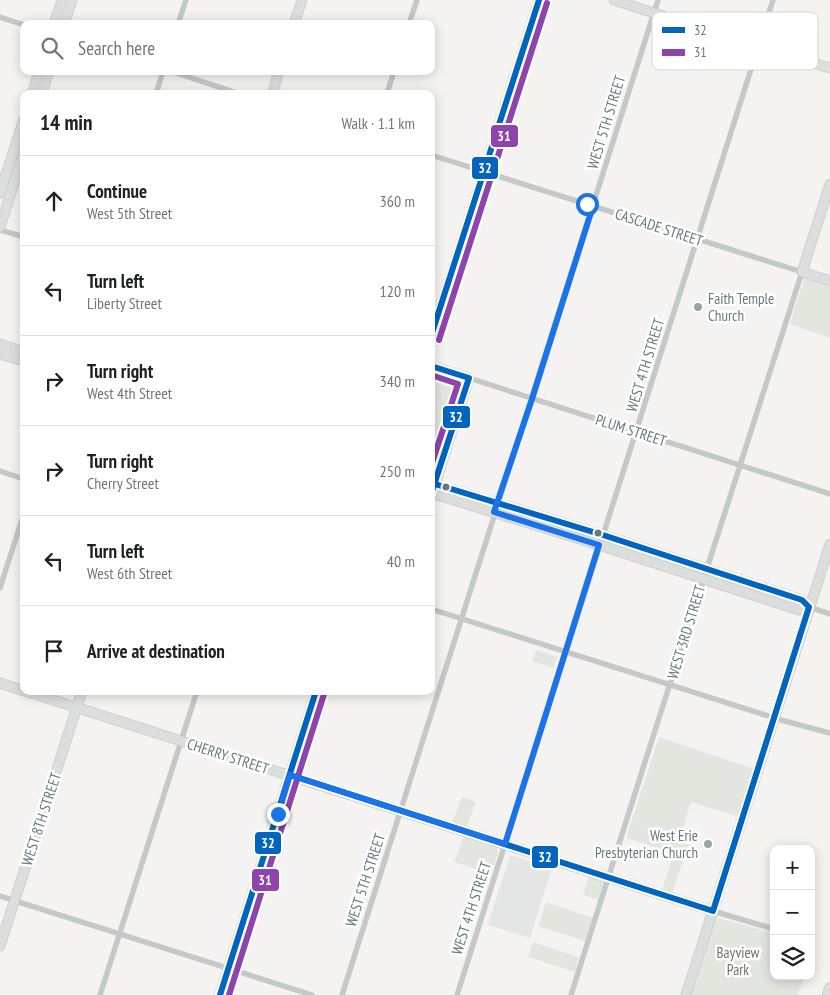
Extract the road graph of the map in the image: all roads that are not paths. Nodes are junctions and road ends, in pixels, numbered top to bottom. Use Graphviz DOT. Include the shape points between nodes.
graph roads {
  1 [pos="62,0"];
  2 [pos="72,0"];
  3 [pos="186,0"];
  4 [pos="302,0"];
  5 [pos="417,0"];
  6 [pos="539,0"];
  7 [pos="614,0"];
  8 [pos="658,0"];
  9 [pos="773,0"];
  10 [pos="652,12"];
  11 [pos="654,12"];
  12 [pos="769,12"];
  13 [pos="0,17"];
  14 [pos="652,19"];
  15 [pos="55,20"];
  16 [pos="65,20"];
  17 [pos="179,20"];
  18 [pos="295,20"];
  19 [pos="410,20"];
  20 [pos="20,24"];
  21 [pos="818,64"];
  22 [pos="830,68"];
  23 [pos="752,70"];
  24 [pos="38,75"];
  25 [pos="48,75"];
  26 [pos="162,75"];
  27 [pos="182,75"];
  28 [pos="278,75"];
  29 [pos="393,75"];
  30 [pos="33,90"];
  31 [pos="43,90"];
  32 [pos="157,90"];
  33 [pos="228,90"];
  34 [pos="273,90"];
  35 [pos="388,90"];
  36 [pos="20,137"];
  37 [pos="435,156"];
  38 [pos="20,165"];
  39 [pos="484,172"];
  40 [pos="830,184"];
  41 [pos="0,193"];
  42 [pos="593,206"];
  43 [pos="0,228"];
  44 [pos="20,236"];
  45 [pos="698,240"];
  46 [pos="802,272"];
  47 [pos="830,281"];
  48 [pos="435,324"];
  49 [pos="0,344"];
  50 [pos="20,351"];
  51 [pos="0,354"];
  52 [pos="20,361"];
  53 [pos="435,367"];
  54 [pos="469,378"];
  55 [pos="532,399"];
  56 [pos="637,432"];
  57 [pos="738,464"];
  58 [pos="0,472"];
  59 [pos="435,477"];
  60 [pos="20,478"];
  61 [pos="435,484"];
  62 [pos="830,494"];
  63 [pos="435,495"];
  64 [pos="497,502"];
  65 [pos="494,512"];
  66 [pos="20,526"];
  67 [pos="602,535"];
  68 [pos="830,544"];
  69 [pos="599,545"];
  70 [pos="705,569"];
  71 [pos="702,578"];
  72 [pos="0,588"];
  73 [pos="809,607"];
  74 [pos="435,610"];
  75 [pos="830,614"];
  76 [pos="462,618"];
  77 [pos="566,652"];
  78 [pos="0,683"];
  79 [pos="670,685"];
  80 [pos="20,690"];
  81 [pos="36,695"];
  82 [pos="81,695"];
  83 [pos="196,695"];
  84 [pos="315,695"];
  85 [pos="77,708"];
  86 [pos="774,718"];
  87 [pos="830,733"];
  88 [pos="181,742"];
  89 [pos="290,775"];
  90 [pos="400,811"];
  91 [pos="505,844"];
  92 [pos="609,877"];
  93 [pos="0,896"];
  94 [pos="14,900"];
  95 [pos="713,910"];
  96 [pos="770,929"];
  97 [pos="120,934"];
  98 [pos="0,946"];
  99 [pos="228,968"];
  100 [pos="830,988"];
  101 [pos="100,995"];
  102 [pos="220,995"];
  103 [pos="312,995"];
  104 [pos="342,995"];
  105 [pos="456,995"];
  106 [pos="571,995"];
  107 [pos="686,995"];
  108 [pos="828,995"];
  1 -- 15 [label="street"];
  2 -- 16 [label="street"];
  3 -- 17 [label="street"];
  4 -- 18 [label="street"];
  5 -- 19 [label="street"];
  6 -- 39 [label="street"];
  7 -- 10 [label="street"];
  8 -- 11 [label="street, WEST 5TH STREET"];
  9 -- 12 [label="street, WEST 4TH STREET"];
  13 -- 20 [label="street"];
  14 -- 42 [label="street, WEST 5TH STREET"];
  21 -- 22 [label="street"];
  23 -- 45 [label="street, WEST 4TH STREET"];
  24 -- 30 [label="street"];
  25 -- 31 [label="street"];
  26 -- 32 [label="street"];
  27 -- 33 [label="street"];
  28 -- 34 [label="street"];
  29 -- 35 [label="street"];
  36 -- 41 [label="street"];
  37 -- 39 [label="street, CASCADE STREET"];
  38 -- 43 [label="street"];
  39 -- 42 [label="street, CASCADE STREET"];
  39 -- 48 [label="street"];
  40 -- 46 [label="street, WEST 3RD STREET"];
  42 -- 45 [label="street, CASCADE STREET"];
  42 -- 55 [label="street, WEST 5TH STREET"];
  43 -- 44 [label="street"];
  45 -- 46 [label="street, CASCADE STREET"];
  45 -- 56 [label="street, WEST 4TH STREET"];
  46 -- 47 [label="street, CASCADE STREET"];
  46 -- 57 [label="street, WEST 3RD STREET"];
  49 -- 50 [label="street"];
  51 -- 52 [label="street"];
  53 -- 54 [label="street, PLUM STREET"];
  54 -- 55 [label="street, PLUM STREET"];
  54 -- 59 [label="street"];
  55 -- 56 [label="street, PLUM STREET"];
  55 -- 64 [label="street, WEST 5TH STREET"];
  56 -- 57 [label="street, PLUM STREET"];
  56 -- 67 [label="street, WEST 4TH STREET"];
  57 -- 62 [label="street, PLUM STREET"];
  57 -- 70 [label="street, WEST 3RD STREET"];
  58 -- 60 [label="street"];
  61 -- 64 [label="street"];
  63 -- 65 [label="street"];
  64 -- 65 [label="street, WEST 5TH STREET"];
  64 -- 67 [label="street"];
  65 -- 69 [label="street"];
  65 -- 76 [label="street, WEST 5TH STREET"];
  66 -- 72 [label="street"];
  67 -- 69 [label="street, WEST 4TH STREET"];
  67 -- 70 [label="street"];
  68 -- 73 [label="street"];
  69 -- 71 [label="street"];
  69 -- 77 [label="street, WEST 4TH STREET"];
  70 -- 71 [label="street, WEST 3RD STREET"];
  70 -- 73 [label="street" via="802,600"];
  71 -- 73 [label="street" via="798,610"];
  71 -- 79 [label="street, WEST 3RD STREET"];
  73 -- 75 [label="street"];
  73 -- 86 [label="street"];
  74 -- 76 [label="street"];
  76 -- 77 [label="street"];
  76 -- 90 [label="street, WEST 5TH STREET"];
  77 -- 79 [label="street"];
  77 -- 91 [label="street, WEST 4TH STREET"];
  78 -- 80 [label="street, CHERRY STREET"];
  79 -- 86 [label="street"];
  79 -- 92 [label="street, WEST 3RD STREET"];
  81 -- 85 [label="street, CHERRY STREET"];
  82 -- 85 [label="street, WEST 8TH STREET"];
  83 -- 88 [label="street"];
  84 -- 89 [label="street"];
  85 -- 88 [label="street, CHERRY STREET"];
  85 -- 94 [label="street, WEST 8TH STREET"];
  86 -- 87 [label="street"];
  86 -- 95 [label="street"];
  88 -- 89 [label="street, CHERRY STREET"];
  88 -- 97 [label="street"];
  89 -- 90 [label="street, CHERRY STREET"];
  89 -- 99 [label="street"];
  90 -- 91 [label="street, CHERRY STREET"];
  90 -- 104 [label="street, WEST 5TH STREET"];
  91 -- 92 [label="street, CHERRY STREET"];
  91 -- 105 [label="street, WEST 4TH STREET"];
  92 -- 95 [label="street, CHERRY STREET"];
  92 -- 106 [label="street, WEST 3RD STREET"];
  93 -- 94 [label="street"];
  94 -- 97 [label="street"];
  94 -- 98 [label="street, WEST 8TH STREET"];
  95 -- 96 [label="street, CHERRY STREET"];
  95 -- 107 [label="street"];
  97 -- 99 [label="street"];
  97 -- 101 [label="street"];
  99 -- 102 [label="street"];
  99 -- 103 [label="street"];
  100 -- 108 [label="highway"];
}
